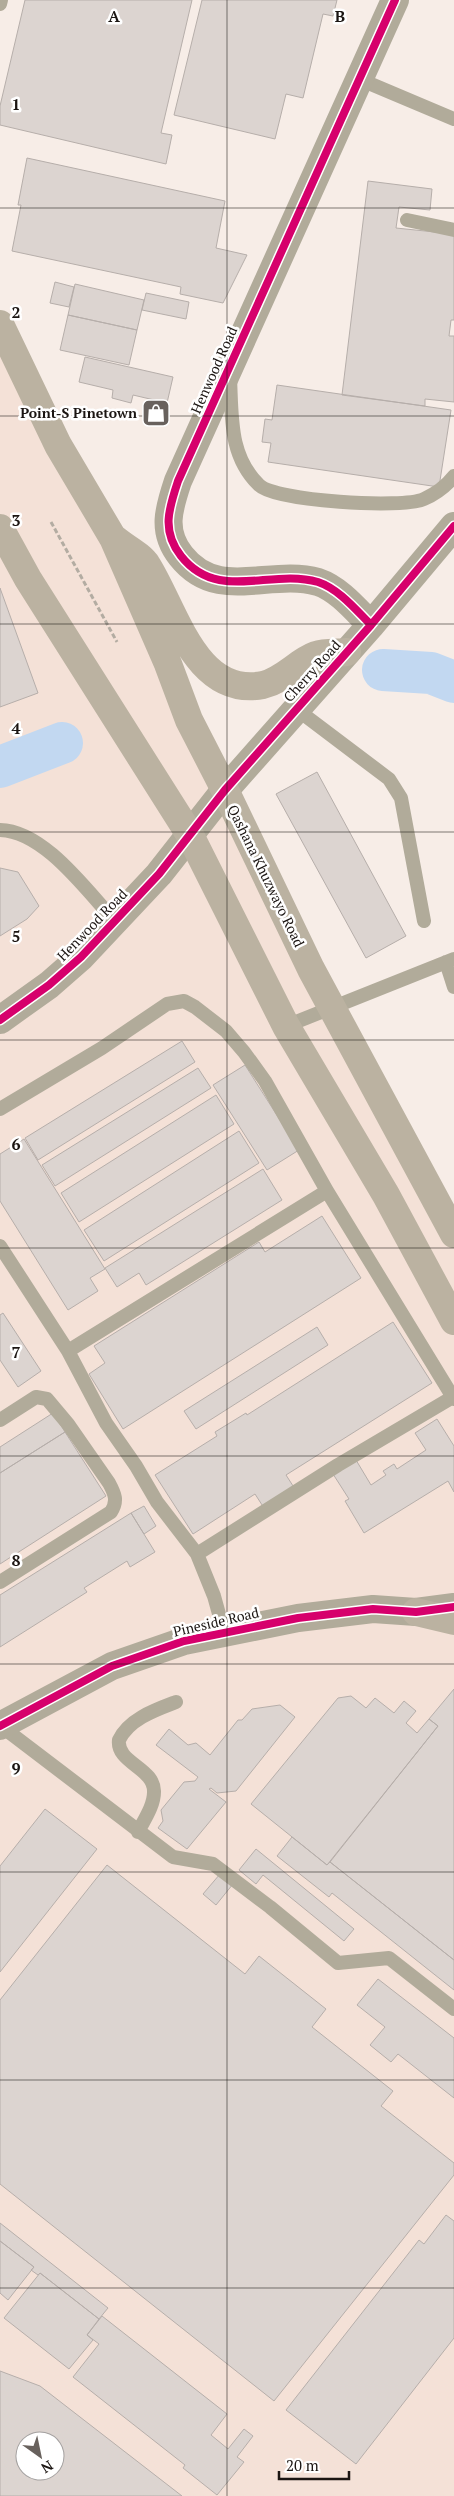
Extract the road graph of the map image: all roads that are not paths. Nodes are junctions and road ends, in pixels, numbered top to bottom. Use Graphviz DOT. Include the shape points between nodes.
graph roads {
  1 [pos="1,0"];
  2 [pos="395,0"];
  3 [pos="0,4"];
  4 [pos="359,79"];
  5 [pos="454,119"];
  6 [pos="408,220"];
  7 [pos="454,230"];
  8 [pos="0,324"];
  9 [pos="229,367"];
  10 [pos="454,476"];
  11 [pos="454,526"];
  12 [pos="0,528"];
  13 [pos="113,538"];
  14 [pos="372,625"];
  15 [pos="347,652"];
  16 [pos="295,708"];
  17 [pos="225,790"];
  18 [pos="0,830"];
  19 [pos="190,835"];
  20 [pos="114,920"];
  21 [pos="424,921"];
  22 [pos="450,961"];
  23 [pos="454,987"];
  24 [pos="332,1008"];
  25 [pos="0,1020"];
  26 [pos="286,1026"];
  27 [pos="0,1109"];
  28 [pos="327,1191"];
  29 [pos="454,1234"];
  30 [pos="0,1246"];
  31 [pos="454,1321"];
  32 [pos="68,1351"];
  33 [pos="454,1398"];
  34 [pos="1,1418"];
  35 [pos="197,1554"];
  36 [pos="0,1582"];
  37 [pos="454,1607"];
  38 [pos="416,1612"];
  39 [pos="454,1621"];
  40 [pos="224,1632"];
  41 [pos="176,1702"];
  42 [pos="0,1726"];
  43 [pos="138,1832"];
  44 [pos="454,2009"];
  1 -- 3 [label="lane"];
  2 -- 4 [label="street, Henwood Road"];
  4 -- 5 [label="lane"];
  4 -- 9 [label="street, Henwood Road"];
  6 -- 7 [label="lane"];
  8 -- 13 [label="main road, Qashana Khuzwayo Road" via="58,445"];
  9 -- 10 [label="lane" via="234,445 244,469 260,487 283,496 325,501 407,503 423,499"];
  9 -- 14 [label="street, Henwood Road" via="168,511 167,525 172,542 187,563 201,575 218,581 303,579 320,583"];
  11 -- 14 [label="street, Cherry Road"];
  12 -- 19 [label="main road" via="28,579"];
  13 -- 15 [label="main road" via="146,563 198,660 226,683 263,685 283,677 316,655"];
  13 -- 17 [label="main road, Qashana Khuzwayo Road" via="168,664 188,720"];
  14 -- 15 [label="street, Cherry Road"];
  15 -- 16 [label="street, Cherry Road"];
  16 -- 17 [label="street, Cherry Road"];
  16 -- 21 [label="lane" via="396,787 401,798"];
  17 -- 19 [label="street, Cherry Road"];
  17 -- 24 [label="main road, Qashana Khuzwayo Road"];
  18 -- 20 [label="lane" via="14,830 32,838"];
  19 -- 20 [label="street, Henwood Road" via="159,874"];
  19 -- 26 [label="main road"];
  20 -- 25 [label="street, Henwood Road" via="81,957"];
  22 -- 23 [label="lane"];
  22 -- 24 [label="lane"];
  24 -- 26 [label="lane"];
  24 -- 29 [label="main road, Qashana Khuzwayo Road"];
  26 -- 31 [label="main road" via="386,1195"];
  27 -- 28 [label="lane" via="102,1048 167,1004 184,1001 216,1022 244,1052 280,1107"];
  28 -- 32 [label="lane"];
  28 -- 33 [label="lane"];
  30 -- 32 [label="lane"];
  32 -- 35 [label="lane" via="106,1423 157,1502"];
  33 -- 35 [label="lane" via="338,1465"];
  34 -- 36 [label="lane" via="36,1397 47,1399 109,1483 116,1503 111,1512"];
  35 -- 40 [label="lane"];
  37 -- 38 [label="street, Pineside Road"];
  38 -- 39 [label="main road"];
  38 -- 40 [label="street, Pineside Road" via="372,1609"];
  40 -- 42 [label="street, Pineside Road" via="184,1641 112,1666"];
  41 -- 43 [label="lane" via="139,1718 119,1740 121,1753 145,1772 154,1791"];
  42 -- 43 [label="lane"];
  43 -- 44 [label="lane" via="173,1857 213,1864 338,1963 389,1958"];
}
